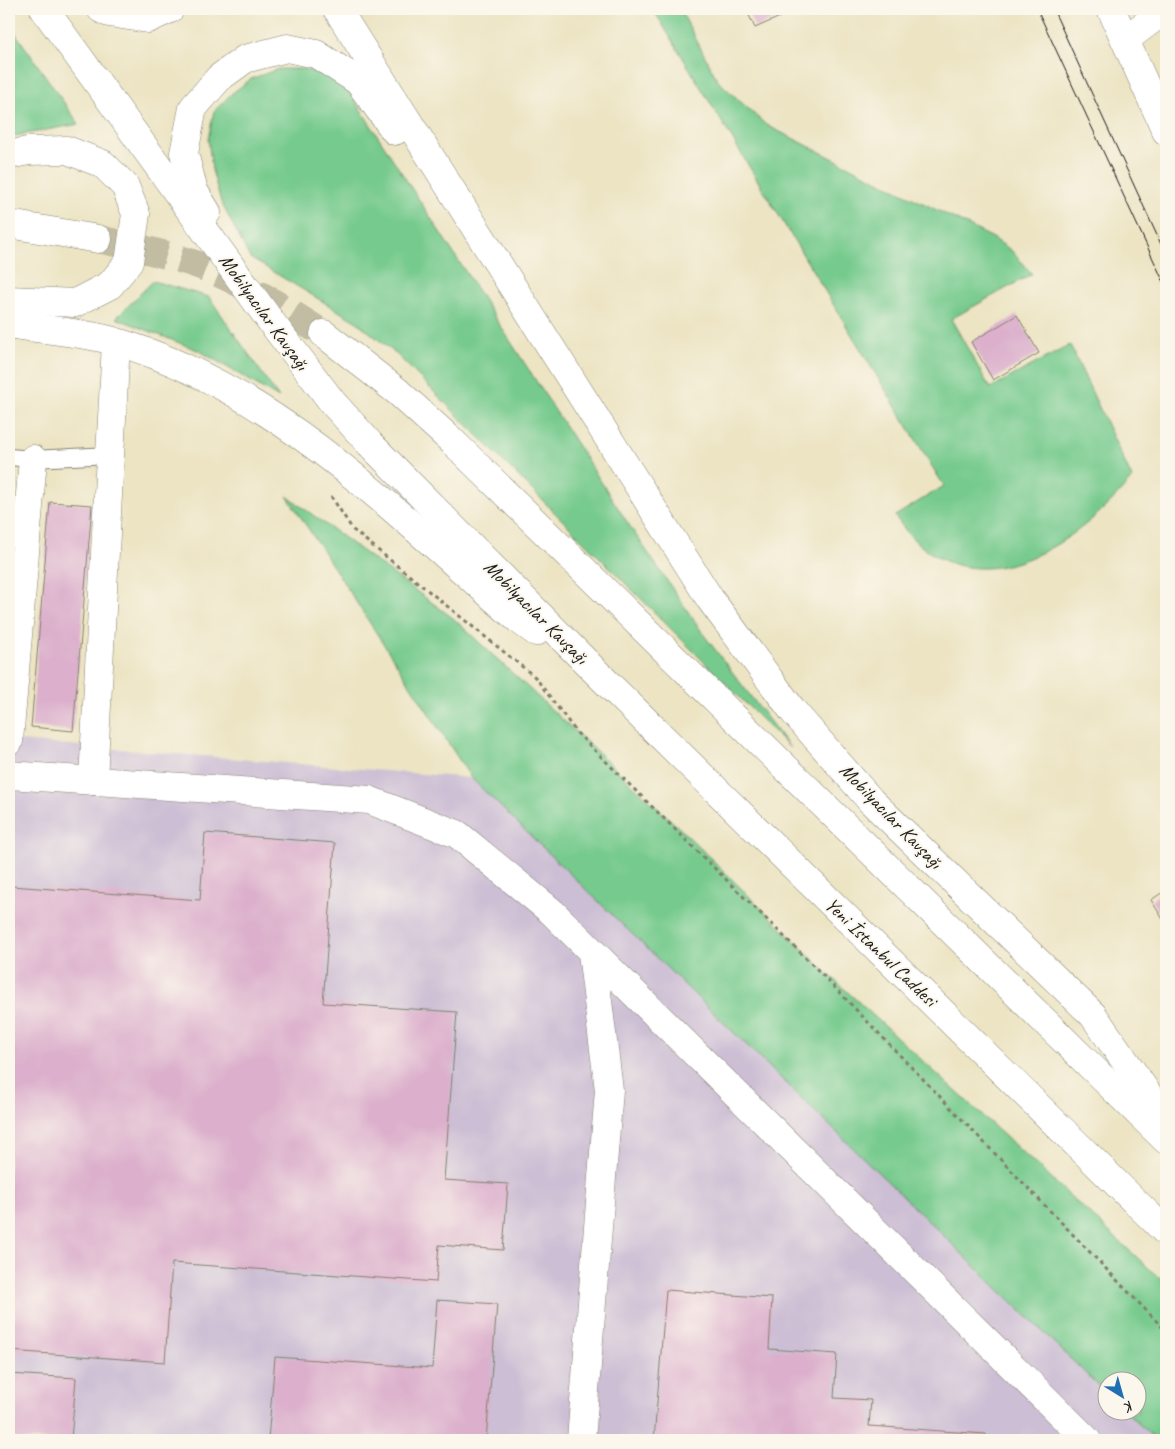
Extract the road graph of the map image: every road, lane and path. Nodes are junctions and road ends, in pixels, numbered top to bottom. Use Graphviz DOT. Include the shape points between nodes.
graph roads {
  1 [pos="44,9"];
  2 [pos="101,9"];
  3 [pos="170,9"];
  4 [pos="337,9"];
  5 [pos="1111,9"];
  6 [pos="1166,9"];
  7 [pos="1126,39"];
  8 [pos="1166,131"];
  9 [pos="9,155"];
  10 [pos="9,224"];
  11 [pos="481,233"];
  12 [pos="98,239"];
  13 [pos="9,300"];
  14 [pos="272,323"];
  15 [pos="9,324"];
  16 [pos="324,334"];
  17 [pos="116,342"];
  18 [pos="110,456"];
  19 [pos="21,458"];
  20 [pos="328,490"];
  21 [pos="596,672"];
  22 [pos="9,741"];
  23 [pos="9,776"];
  24 [pos="93,781"];
  25 [pos="592,953"];
  26 [pos="1166,1120"];
  27 [pos="1166,1140"];
  28 [pos="1166,1232"];
  29 [pos="1166,1332"];
  30 [pos="581,1440"];
  31 [pos="1087,1440"];
  1 -- 14 [label="main road, Mobilyacılar Kavşağı"];
  2 -- 3 [label="main road" via="148,19"];
  4 -- 11 [label="main road, Mobilyacılar Kavşağı"];
  5 -- 7 [label="main road"];
  6 -- 7 [label="main road"];
  7 -- 8 [label="main road"];
  9 -- 13 [label="main road" via="67,150 103,164 125,186 136,214 129,262 110,285 75,303"];
  10 -- 12 [label="main road"];
  11 -- 14 [label="main road" via="415,158 358,81 316,54 287,48 245,59 218,78 193,108 184,153 194,191"];
  11 -- 26 [label="main road, Mobilyacılar Kavşağı" via="710,599 794,711 871,801 1093,1015"];
  14 -- 21 [label="main road, Mobilyacılar Kavşağı" via="333,403 370,444"];
  15 -- 17 [label="main road, Mobilyacılar Kavşağı"];
  16 -- 27 [label="main road, Mobilyacılar Kavşağı" via="398,392 453,442"];
  17 -- 18 [label="main road"];
  17 -- 21 [label="main road, Mobilyacılar Kavşağı" via="191,370 256,404 317,445 519,620"];
  18 -- 19 [label="lane"];
  18 -- 24 [label="main road"];
  19 -- 22 [label="main road"];
  20 -- 29 [label="path" via="353,530 534,677 577,733 811,963"];
  21 -- 28 [label="main road, Yeni İstanbul Caddesi"];
  23 -- 24 [label="main road"];
  24 -- 25 [label="main road" via="369,800 457,834 552,912"];
  25 -- 30 [label="main road" via="609,1090"];
  25 -- 31 [label="main road"];
}
